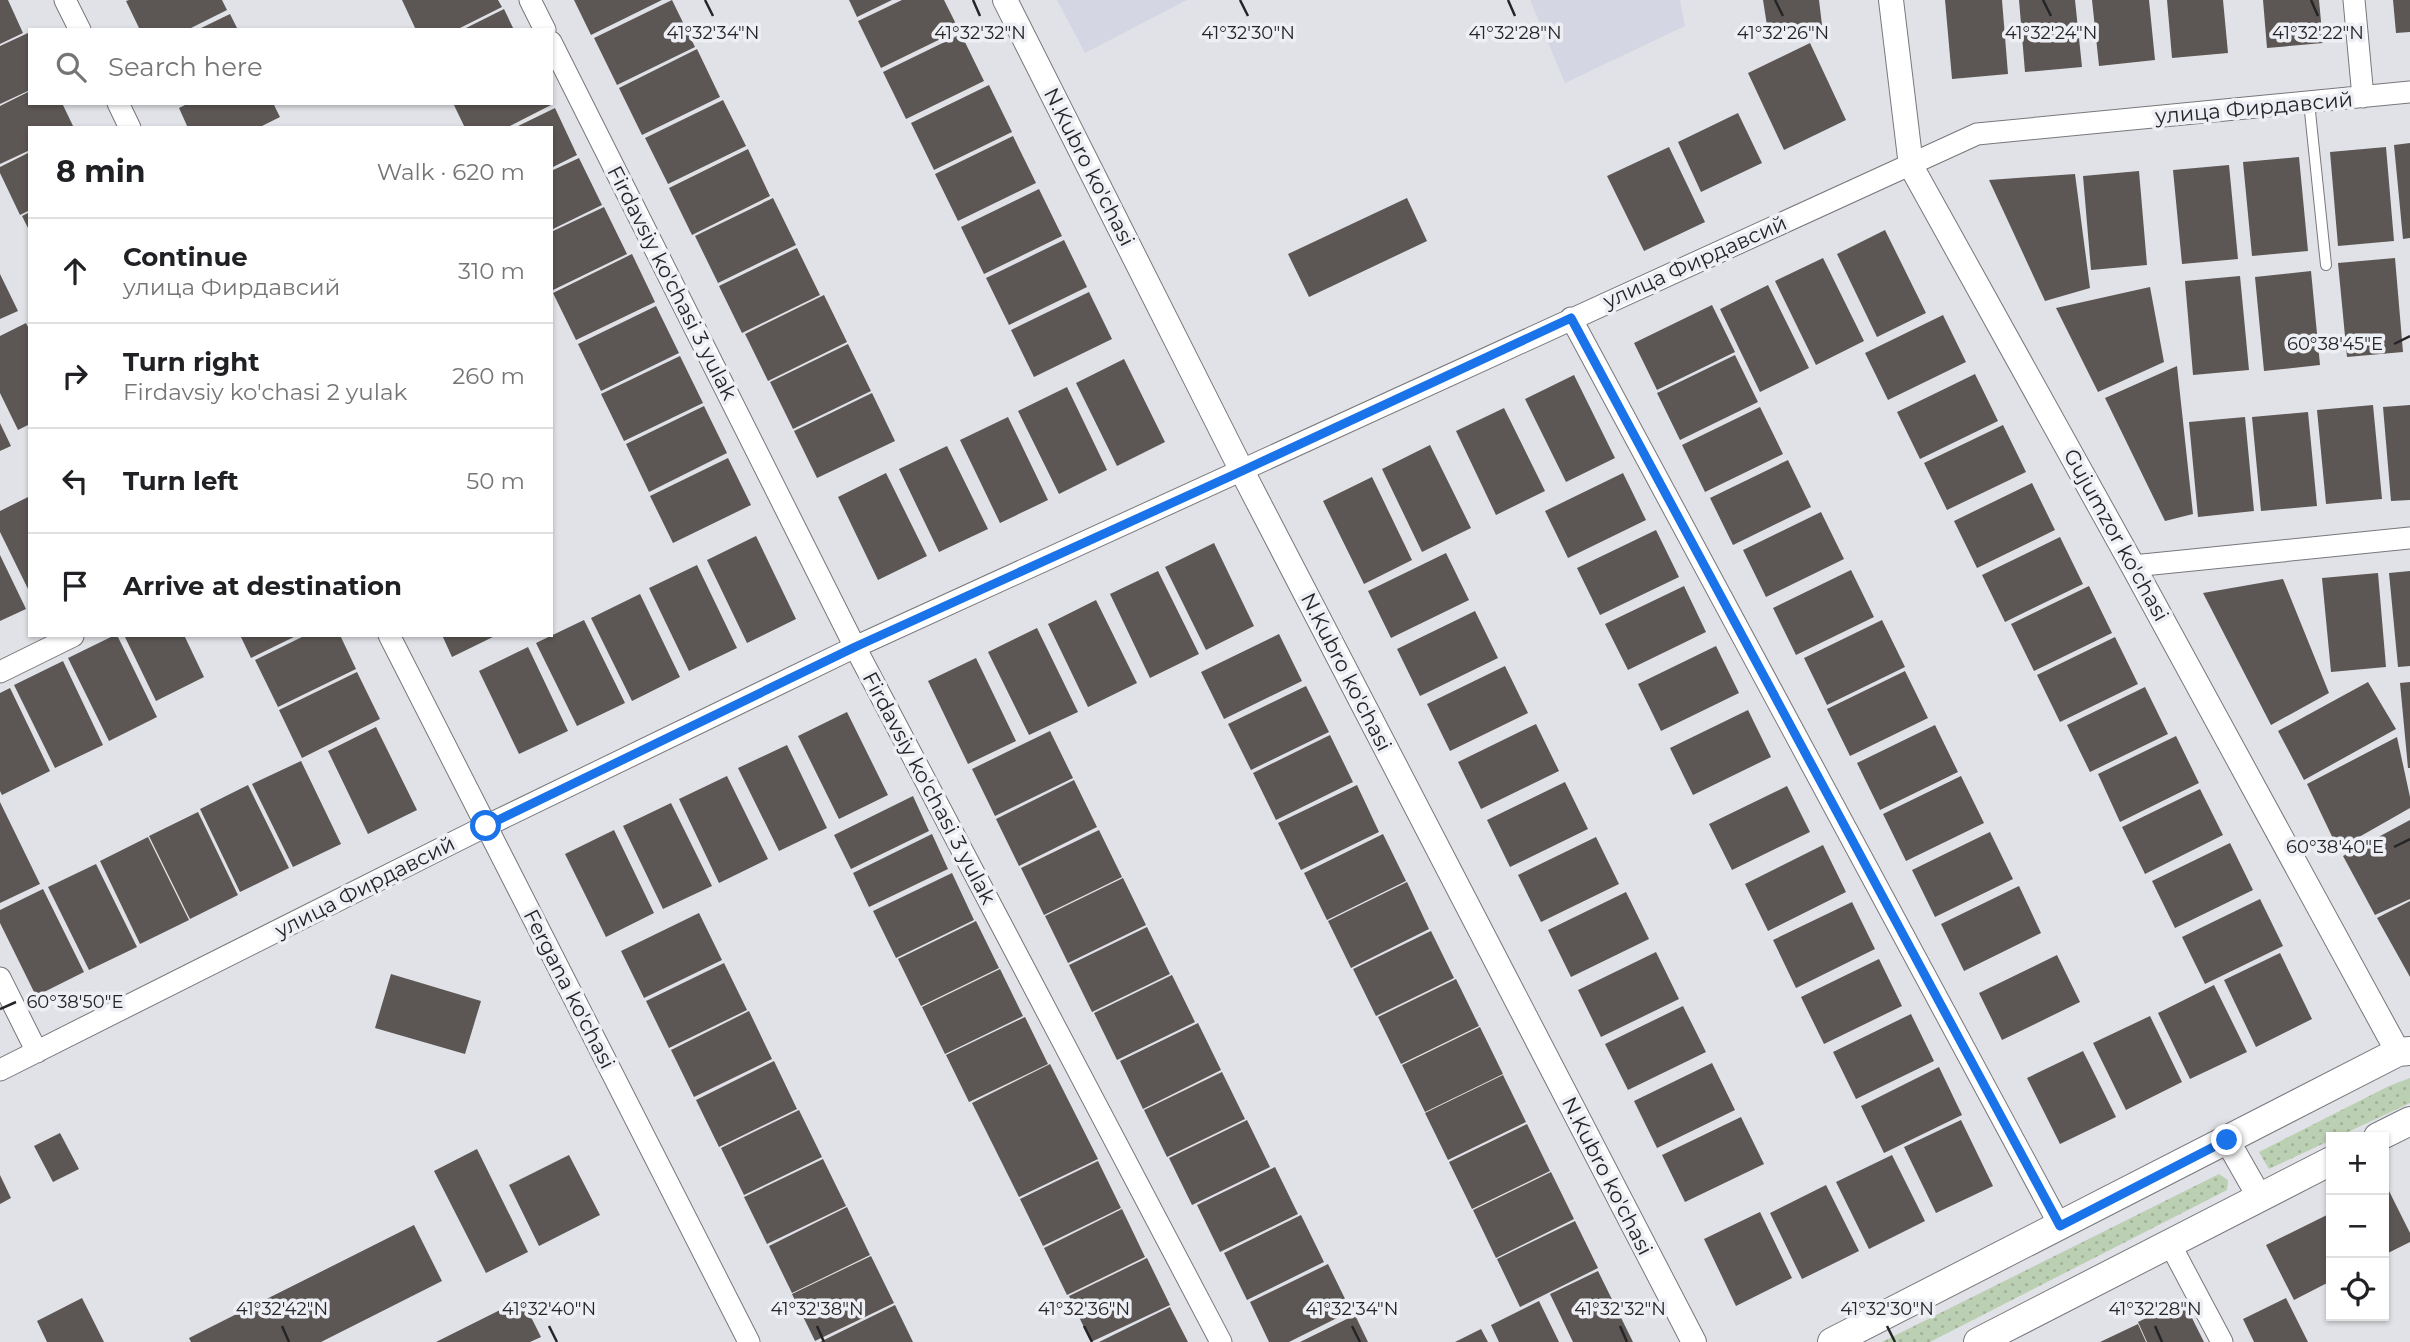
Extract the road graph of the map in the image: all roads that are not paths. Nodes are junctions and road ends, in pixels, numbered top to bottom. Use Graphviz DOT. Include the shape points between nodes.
graph roads {
  1 [pos="65,0"];
  2 [pos="530,0"];
  3 [pos="1005,0"];
  4 [pos="1891,0"];
  5 [pos="2354,0"];
  6 [pos="79,28"];
  7 [pos="544,28"];
  8 [pos="553,46"];
  9 [pos="2410,92"];
  10 [pos="2362,97"];
  11 [pos="2309,102"];
  12 [pos="119,105"];
  13 [pos="129,126"];
  14 [pos="1911,166"];
  15 [pos="2326,265"];
  16 [pos="1571,318"];
  17 [pos="1242,471"];
  18 [pos="2410,538"];
  19 [pos="2133,566"];
  20 [pos="71,637"];
  21 [pos="390,637"];
  22 [pos="855,647"];
  23 [pos="0,672"];
  24 [pos="486,826"];
  25 [pos="0,978"];
  26 [pos="37,1052"];
  27 [pos="2404,1052"];
  28 [pos="0,1070"];
  29 [pos="2410,1121"];
  30 [pos="2388,1132"];
  31 [pos="2227,1140"];
  32 [pos="2326,1164"];
  33 [pos="2260,1198"];
  34 [pos="2060,1226"];
  35 [pos="2170,1244"];
  36 [pos="749,1342"];
  37 [pos="1221,1342"];
  38 [pos="1693,1342"];
  39 [pos="1832,1342"];
  40 [pos="1978,1342"];
  41 [pos="2222,1342"];
  1 -- 6 [label="street"];
  2 -- 7 [label="street"];
  3 -- 17 [label="street, N.Kubro ko'chasi"];
  4 -- 14 [label="street, Gujumzor ko'chasi"];
  5 -- 10 [label="street"];
  8 -- 22 [label="street, Firdavsiy ko'chasi 3 yulak"];
  9 -- 10 [label="street, улица Фирдавсий"];
  10 -- 11 [label="street, улица Фирдавсий"];
  11 -- 14 [label="street, улица Фирдавсий" via="1977,134"];
  11 -- 15 [label="lane"];
  12 -- 13 [label="street"];
  14 -- 16 [label="street, улица Фирдавсий"];
  14 -- 19 [label="street, Gujumzor ko'chasi"];
  16 -- 17 [label="street, улица Фирдавсий"];
  16 -- 34 [label="street"];
  17 -- 22 [label="street, улица Фирдавсий"];
  17 -- 38 [label="street, N.Kubro ko'chasi"];
  18 -- 19 [label="street"];
  19 -- 27 [label="street, Gujumzor ko'chasi"];
  20 -- 23 [label="street"];
  21 -- 24 [label="street, Fergana ko'chasi"];
  22 -- 24 [label="street, улица Фирдавсий"];
  22 -- 37 [label="street, Firdavsiy ko'chasi 3 yulak"];
  24 -- 26 [label="street, улица Фирдавсий"];
  24 -- 36 [label="street, Fergana ko'chasi"];
  25 -- 26 [label="street"];
  26 -- 28 [label="street, улица Фирдавсий"];
  27 -- 31 [label="main road"];
  29 -- 30 [label="main road"];
  31 -- 33 [label="street"];
  31 -- 34 [label="main road"];
  32 -- 33 [label="main road"];
  33 -- 35 [label="main road"];
  34 -- 39 [label="main road"];
  35 -- 40 [label="main road"];
  35 -- 41 [label="street"];
}
